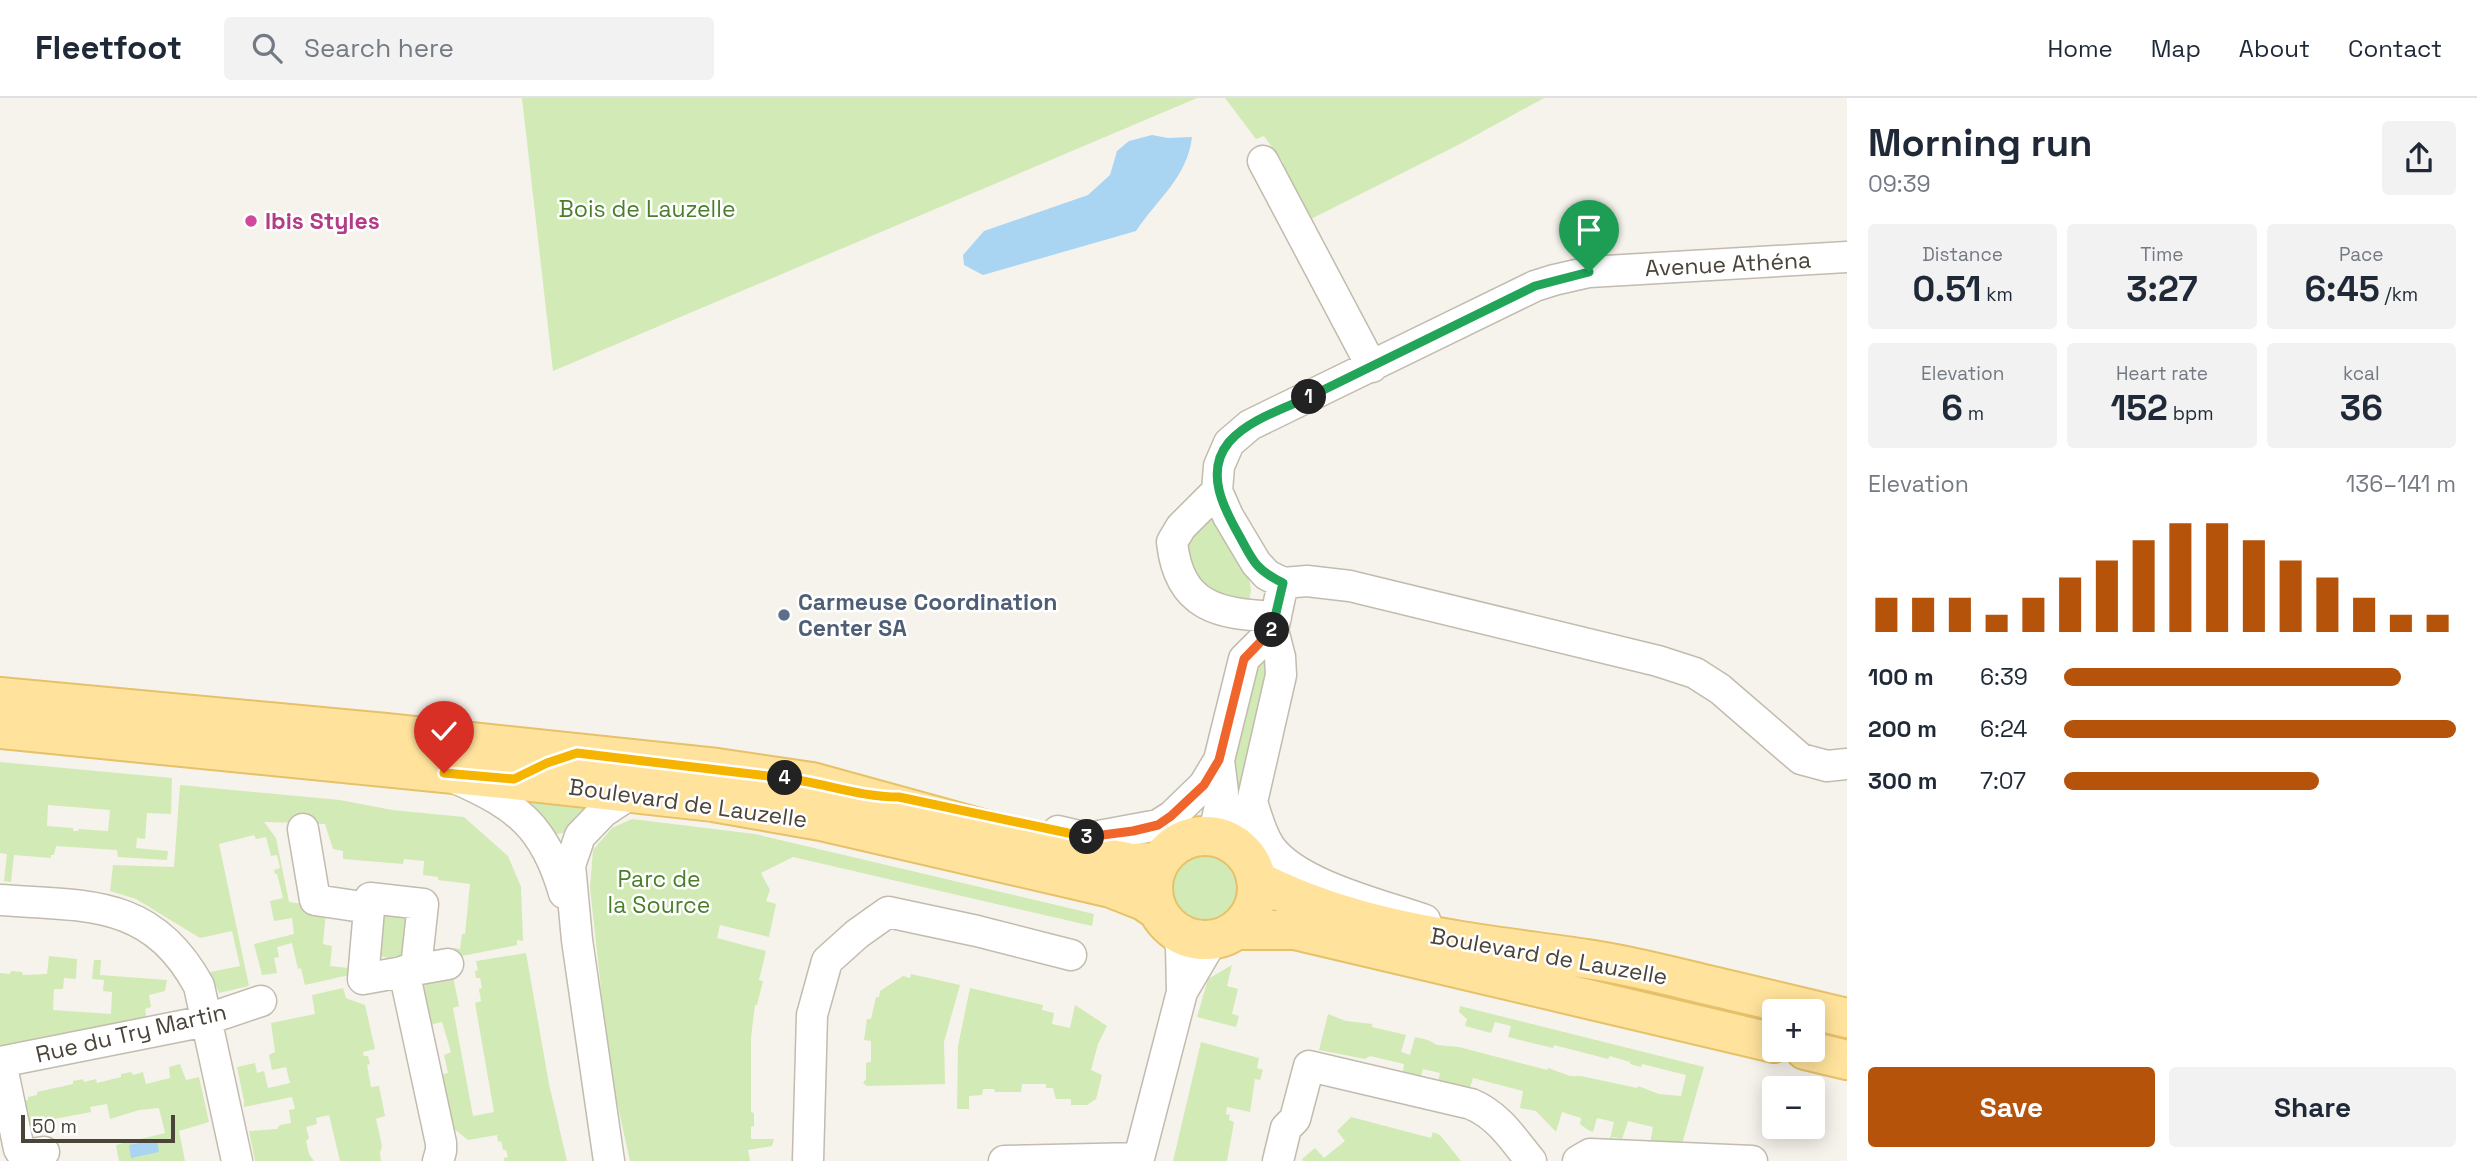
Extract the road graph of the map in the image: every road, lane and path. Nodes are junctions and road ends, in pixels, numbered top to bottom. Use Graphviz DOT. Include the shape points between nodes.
graph roads {
  1 [pos="1263,161"];
  2 [pos="1847,257"];
  3 [pos="1372,367"];
  4 [pos="1217,491"];
  5 [pos="1283,583"];
  6 [pos="1275,624"];
  7 [pos="0,697"];
  8 [pos="0,729"];
  9 [pos="577,753"];
  10 [pos="1219,760"];
  11 [pos="1847,764"];
  12 [pos="630,794"];
  13 [pos="515,795"];
  14 [pos="873,797"];
  15 [pos="1252,802"];
  16 [pos="303,829"];
  17 [pos="1205,835"];
  18 [pos="1160,862"];
  19 [pos="1250,866"];
  20 [pos="0,900"];
  21 [pos="369,908"];
  22 [pos="1166,921"];
  23 [pos="1225,935"];
  24 [pos="577,940"];
  25 [pos="1071,955"];
  26 [pos="1588,959"];
  27 [pos="448,964"];
  28 [pos="410,970"];
  29 [pos="261,1001"];
  30 [pos="1179,1002"];
  31 [pos="1847,1018"];
  32 [pos="207,1020"];
  33 [pos="1762,1040"];
  34 [pos="1825,1055"];
  35 [pos="1847,1060"];
  36 [pos="0,1062"];
  37 [pos="44,1152"];
  38 [pos="1140,1159"];
  39 [pos="237,1161"];
  40 [pos="438,1161"];
  41 [pos="609,1161"];
  42 [pos="808,1161"];
  43 [pos="1004,1161"];
  44 [pos="1278,1161"];
  45 [pos="1531,1161"];
  46 [pos="1578,1161"];
  47 [pos="1752,1161"];
  1 -- 3 [label="street"];
  2 -- 3 [label="street, Avenue Athéna" via="1589,272 1535,286"];
  3 -- 4 [label="street, Avenue Athéna" via="1250,425 1228,443 1219,466"];
  4 -- 5 [label="street" via="1255,564"];
  4 -- 6 [label="street" via="1172,542 1178,573 1189,590 1209,606"];
  5 -- 6 [label="street"];
  5 -- 11 [label="street" via="1350,586 1658,661 1695,673 1720,690 1801,759 1827,766"];
  6 -- 10 [label="street" via="1244,659"];
  6 -- 15 [label="street" via="1281,675"];
  7 -- 9 [label="main road, Boulevard de Lauzelle"];
  8 -- 13 [label="main road, Boulevard de Lauzelle" via="444,773"];
  9 -- 13 [label="main road" via="547,763"];
  9 -- 14 [label="main road, Boulevard de Lauzelle" via="812,782"];
  10 -- 14 [label="street" via="1204,785 1165,822 1088,838 899,797"];
  10 -- 17 [label="street" via="1223,792 1216,824"];
  12 -- 13 [label="main road, Boulevard de Lauzelle"];
  12 -- 22 [label="main road, Boulevard de Lauzelle" via="713,802 821,821 1111,888 1144,901"];
  12 -- 24 [label="street" via="603,812 580,836 570,865"];
  13 -- 24 [label="street" via="551,854"];
  14 -- 18 [label="main road, Boulevard de Lauzelle" via="1030,842 1132,863"];
  15 -- 19 [label="street" via="1240,830"];
  15 -- 26 [label="street" via="1270,848 1309,878 1433,922 1559,946"];
  16 -- 21 [label="street" via="315,900"];
  17 -- 18 [label="main road" via="1180,842"];
  17 -- 19 [label="main road" via="1232,843"];
  18 -- 22 [label="main road" via="1152,888"];
  19 -- 23 [label="main road" via="1256,894 1253,908 1246,920"];
  19 -- 26 [label="main road, Boulevard de Lauzelle" via="1315,905 1387,928"];
  20 -- 32 [label="street" via="87,906 139,921 188,967"];
  21 -- 28 [label="street" via="363,979"];
  21 -- 28 [label="street" via="370,898 423,904"];
  22 -- 23 [label="main road" via="1194,939"];
  22 -- 30 [label="street" via="1181,947"];
  23 -- 30 [label="street"];
  23 -- 33 [label="main road, Boulevard de Lauzelle" via="1295,930"];
  24 -- 41 [label="street"];
  25 -- 42 [label="street" via="888,912 857,934 827,961 812,1015"];
  26 -- 31 [label="main road, Boulevard de Lauzelle"];
  27 -- 28 [label="street"];
  28 -- 40 [label="street" via="441,1143"];
  29 -- 32 [label="street, Rue du Try Martin"];
  30 -- 38 [label="street"];
  32 -- 36 [label="street, Rue du Try Martin"];
  32 -- 39 [label="street"];
  34 -- 35 [label="main road"];
  36 -- 37 [label="street" via="19,1149 23,1155"];
  38 -- 43 [label="street"];
  44 -- 45 [label="street" via="1309,1066 1484,1109"];
  46 -- 47 [label="street" via="1590,1154"];
}
